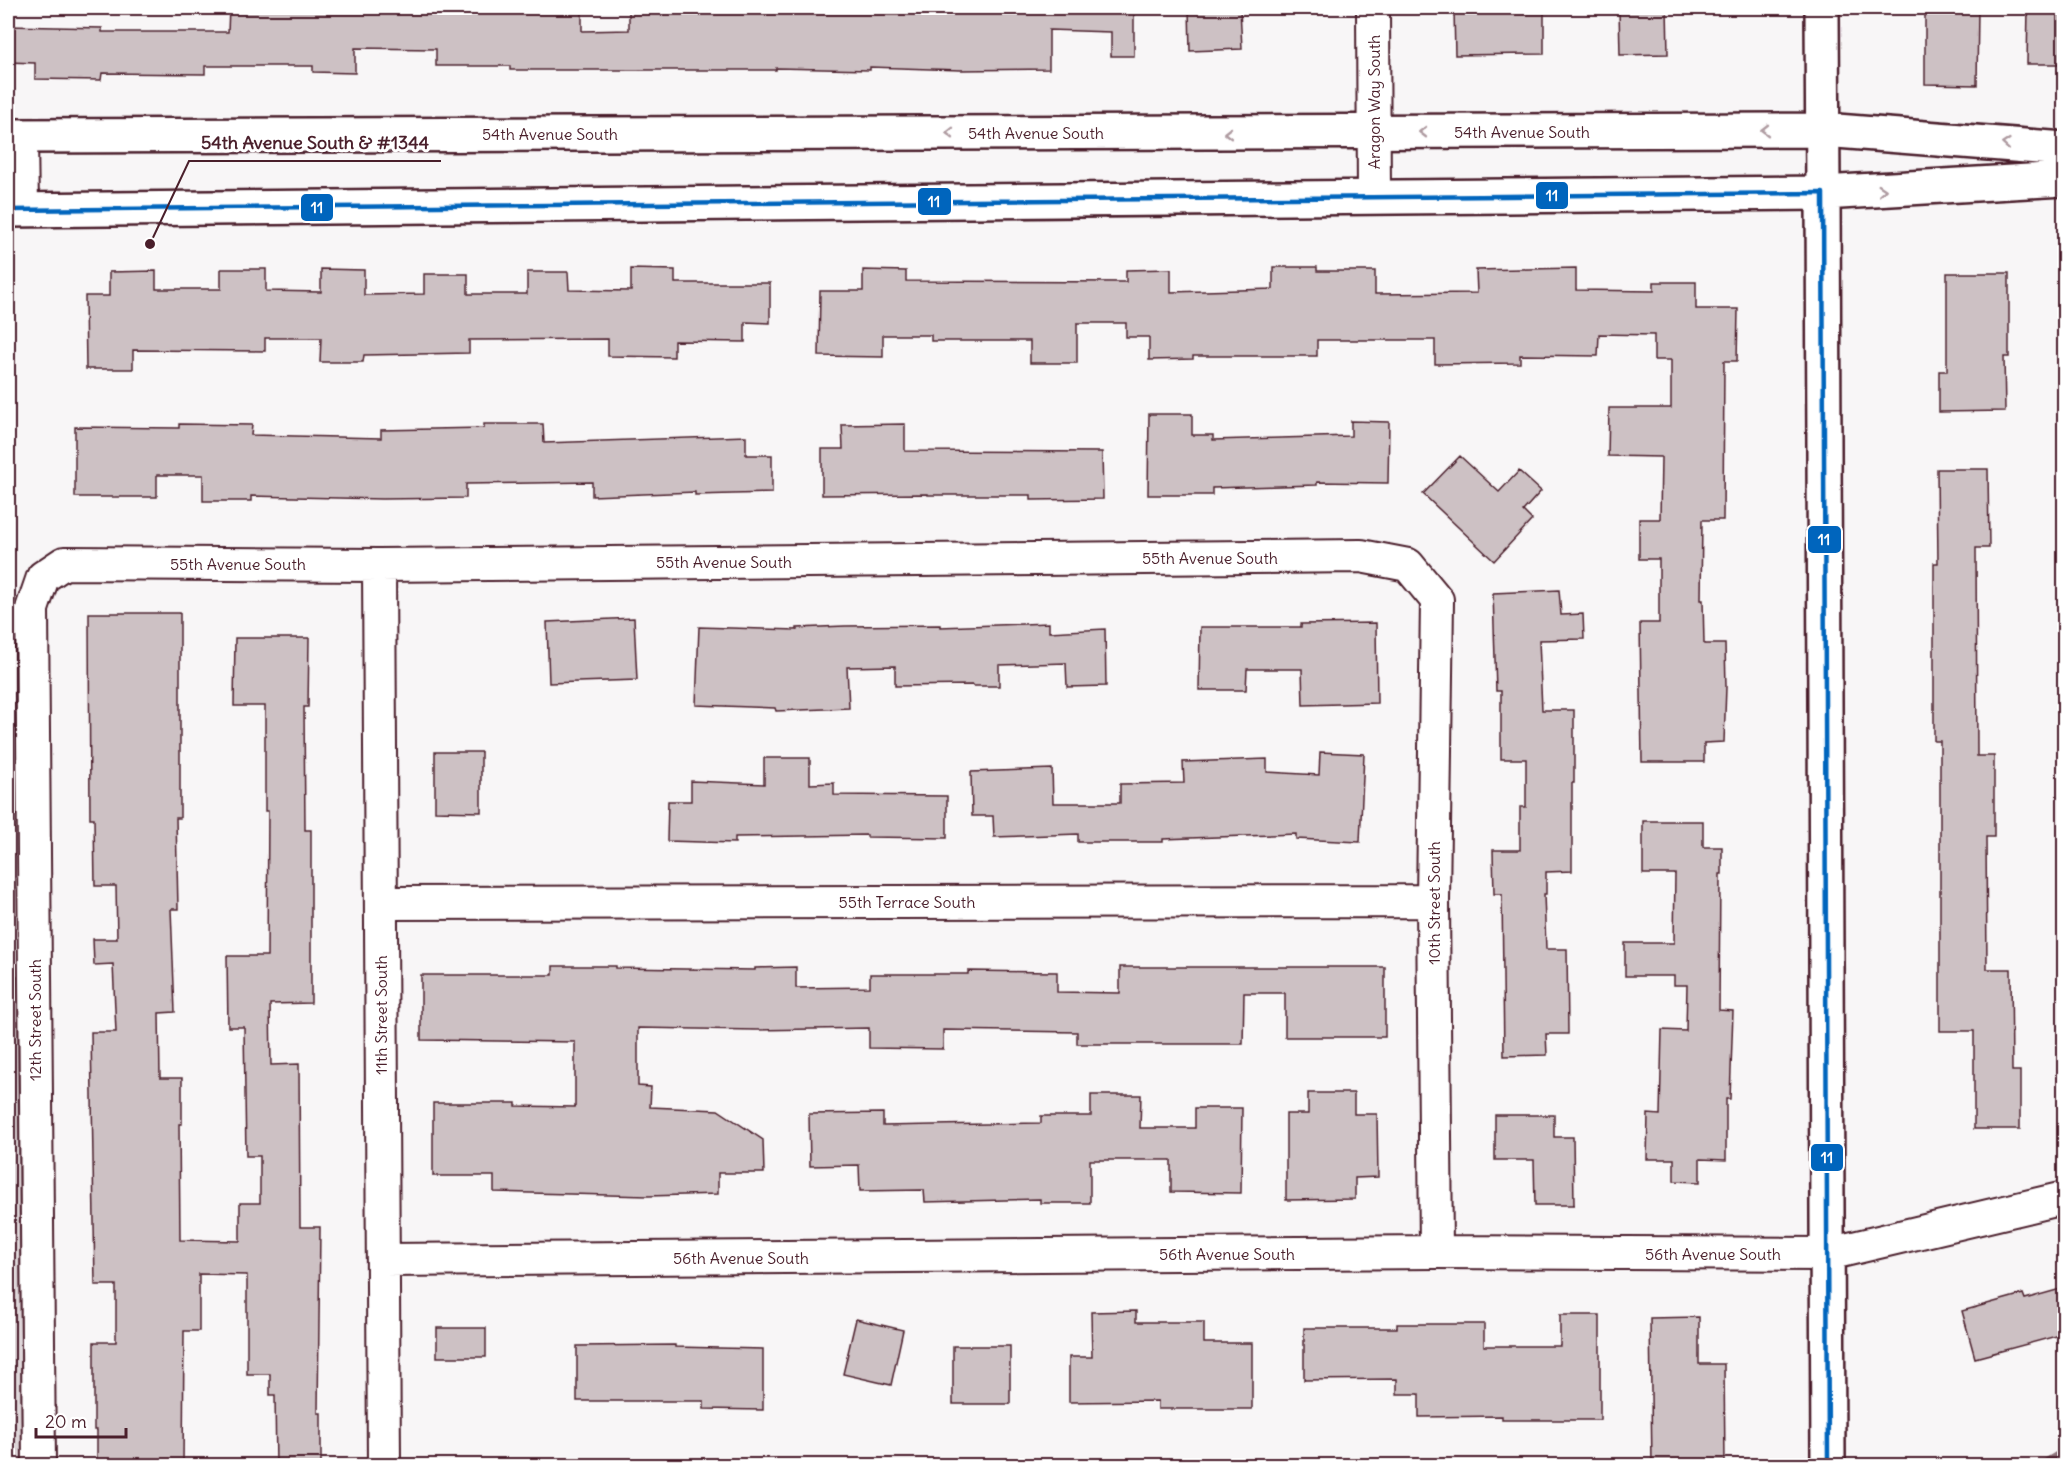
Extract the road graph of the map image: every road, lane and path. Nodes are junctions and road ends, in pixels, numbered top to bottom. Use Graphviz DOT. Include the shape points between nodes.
graph roads {
  1 [pos="1373,8"];
  2 [pos="1822,8"];
  3 [pos="1824,130"];
  4 [pos="1374,132"];
  5 [pos="14,136"];
  6 [pos="2064,149"];
  7 [pos="2064,178"];
  8 [pos="1823,194"];
  9 [pos="1374,196"];
  10 [pos="15,210"];
  11 [pos="379,565"];
  12 [pos="1408,565"];
  13 [pos="44,577"];
  14 [pos="1433,901"];
  15 [pos="381,903"];
  16 [pos="2064,1198"];
  17 [pos="1436,1252"];
  18 [pos="1828,1254"];
  19 [pos="382,1260"];
  20 [pos="39,1466"];
  21 [pos="384,1466"];
  22 [pos="1828,1466"];
  1 -- 4 [label="street, Aragon Way South"];
  2 -- 3 [label="main road"];
  3 -- 4 [label="main road, 54th Avenue South, one-way"];
  6 -- 3 [label="main road, 54th Avenue South, one-way"];
  3 -- 8 [label="main road"];
  4 -- 5 [label="main road, 54th Avenue South, one-way"];
  4 -- 9 [label="street, Aragon Way South"];
  5 -- 10 [label="street"];
  8 -- 7 [label="main road, one-way"];
  8 -- 9 [label="main road"];
  8 -- 18 [label="main road"];
  9 -- 10 [label="main road"];
  11 -- 12 [label="street, 55th Avenue South" via="1361,556"];
  11 -- 13 [label="street, 55th Avenue South" via="64,563"];
  11 -- 15 [label="street, 11th Street South"];
  12 -- 14 [label="street, 10th Street South" via="1437,600"];
  13 -- 20 [label="street, 12th Street South" via="32,609"];
  14 -- 15 [label="street, 55th Terrace South"];
  14 -- 17 [label="street, 10th Street South"];
  15 -- 19 [label="street, 11th Street South"];
  16 -- 18 [label="street, 56th Avenue South"];
  17 -- 18 [label="street, 56th Avenue South"];
  17 -- 19 [label="street, 56th Avenue South"];
  18 -- 22 [label="main road"];
  19 -- 21 [label="street, 11th Street South"];
}
